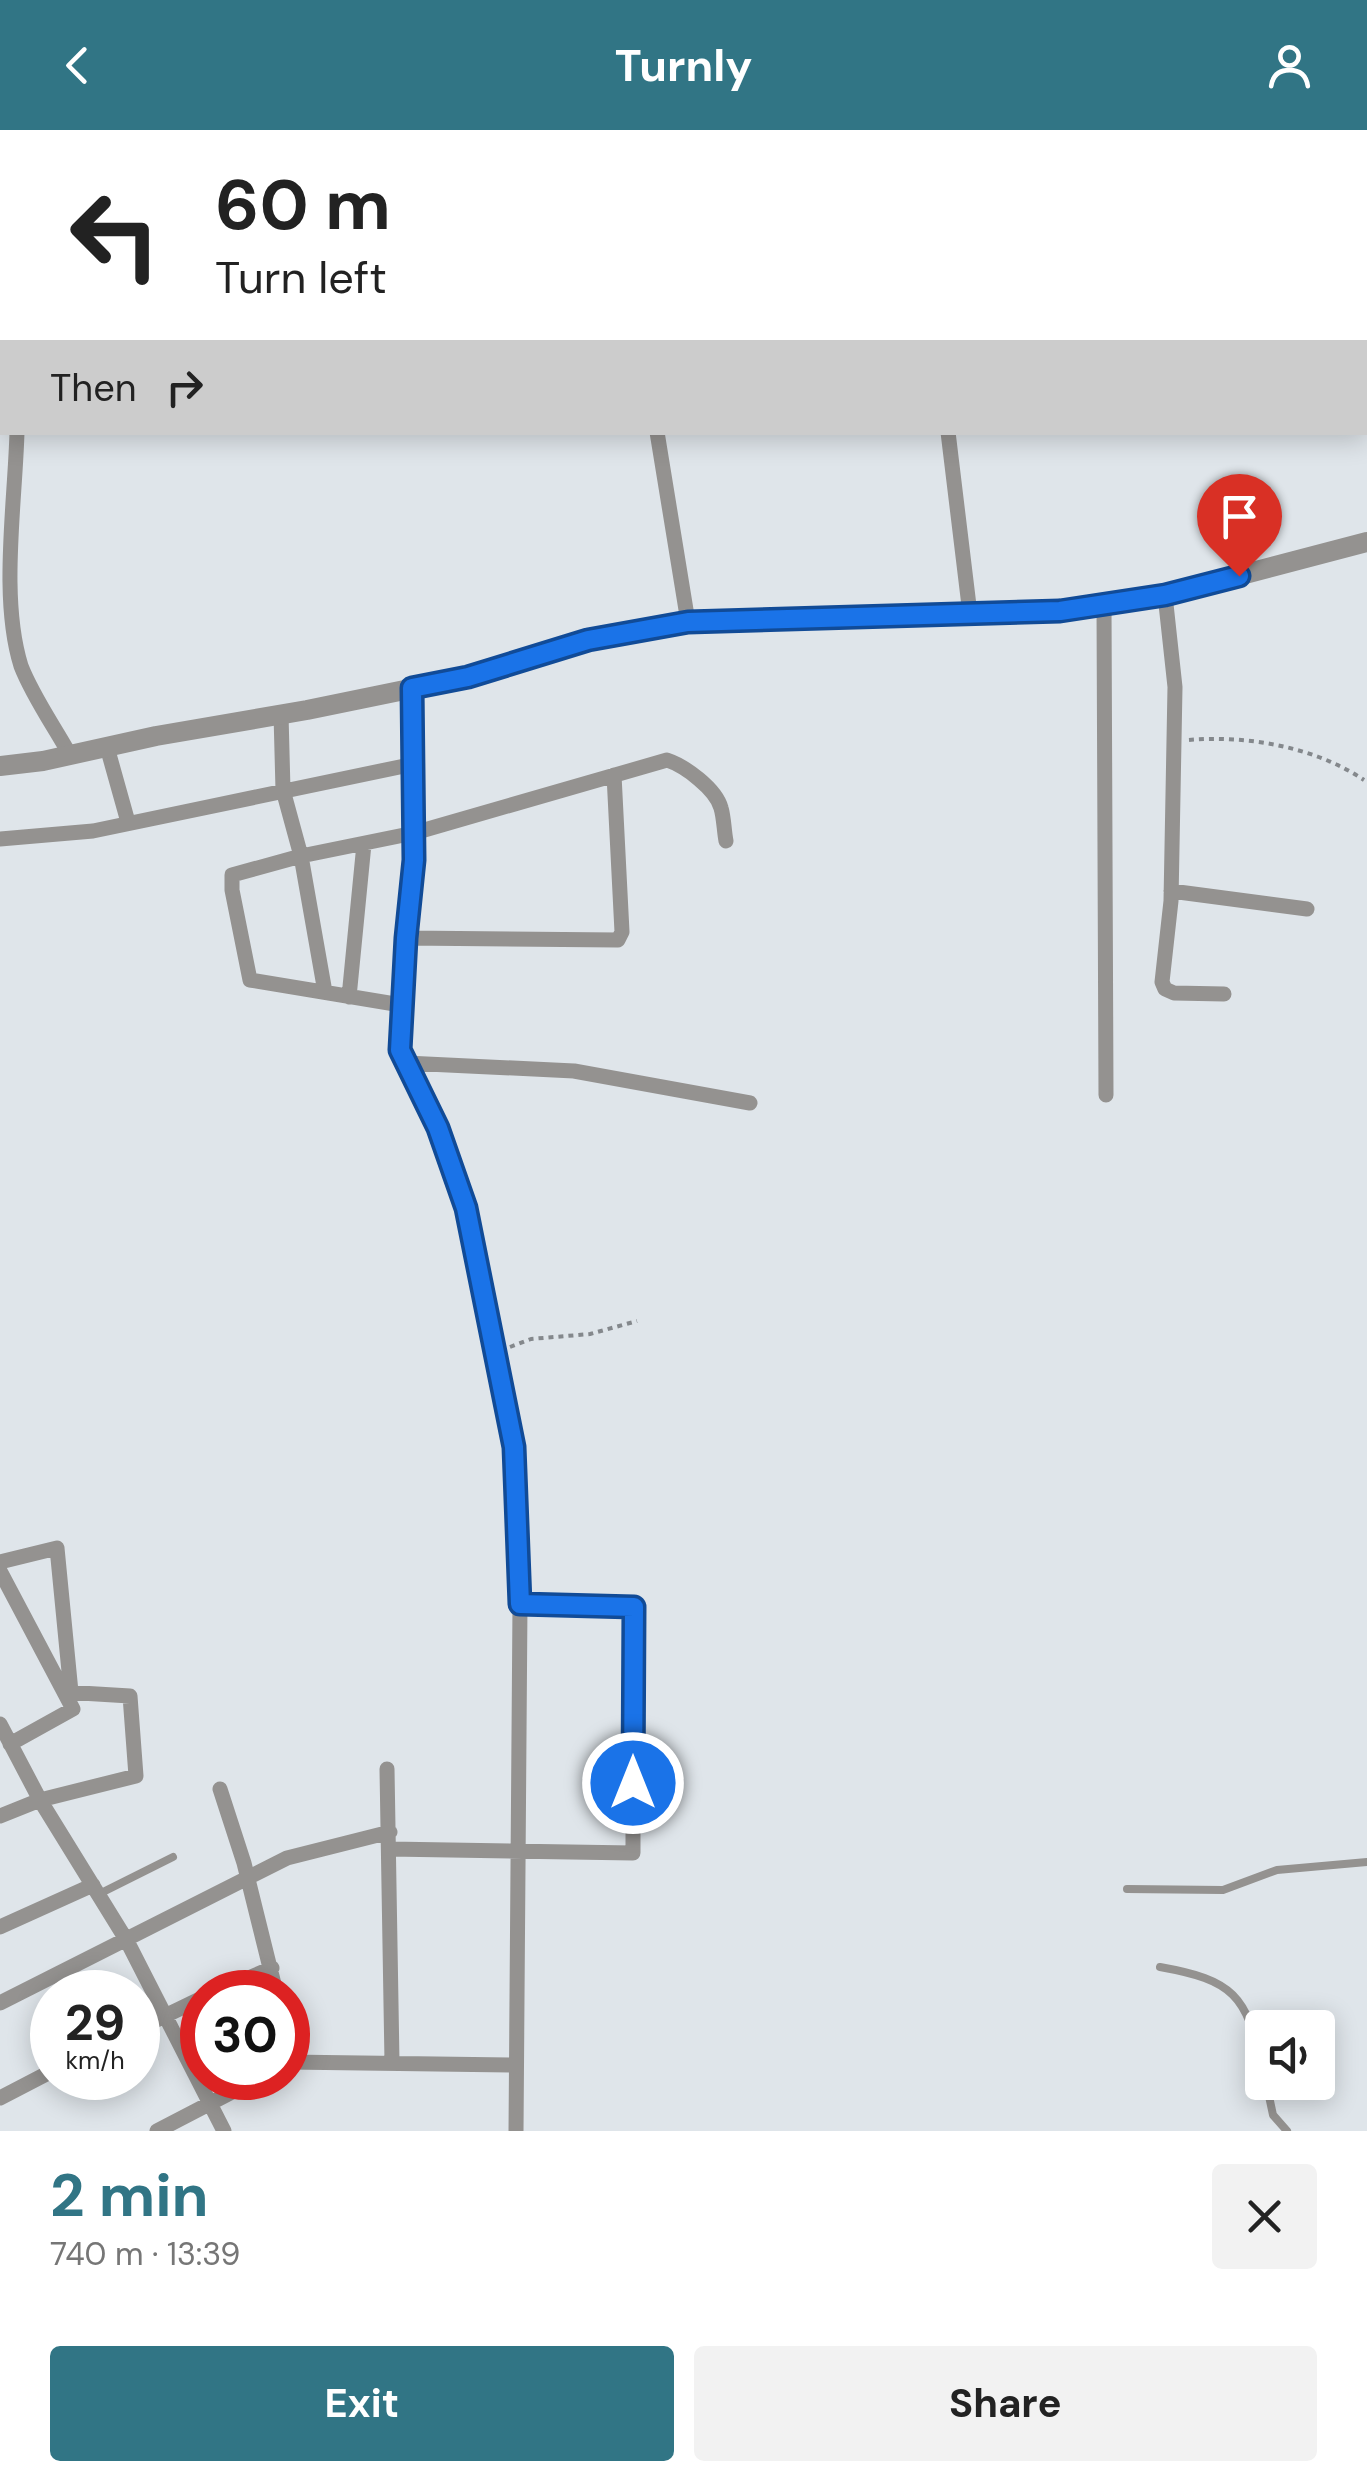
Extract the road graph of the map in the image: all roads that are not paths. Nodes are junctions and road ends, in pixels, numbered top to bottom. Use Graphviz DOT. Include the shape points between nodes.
graph roads {
  1 [pos="16,435"];
  2 [pos="657,435"];
  3 [pos="948,435"];
  4 [pos="8,472"];
  5 [pos="1367,542"];
  6 [pos="1165,595"];
  7 [pos="1104,604"];
  8 [pos="970,614"];
  9 [pos="688,622"];
  10 [pos="412,688"];
  11 [pos="281,714"];
  12 [pos="108,747"];
  13 [pos="70,755"];
  14 [pos="414,764"];
  15 [pos="0,766"];
  16 [pos="614,774"];
  17 [pos="283,790"];
  18 [pos="128,822"];
  19 [pos="414,833"];
  20 [pos="0,839"];
  21 [pos="726,841"];
  22 [pos="364,844"];
  23 [pos="301,856"];
  24 [pos="1172,890"];
  25 [pos="1307,909"];
  26 [pos="406,938"];
  27 [pos="325,992"];
  28 [pos="1224,994"];
  29 [pos="349,997"];
  30 [pos="401,1005"];
  31 [pos="406,1062"];
  32 [pos="1106,1096"];
  33 [pos="750,1103"];
  34 [pos="0,1562"];
  35 [pos="0,1571"];
  36 [pos="520,1604"];
  37 [pos="68,1692"];
  38 [pos="4,1735"];
  39 [pos="387,1769"];
  40 [pos="220,1789"];
  41 [pos="40,1800"];
  42 [pos="0,1816"];
  43 [pos="390,1832"];
  44 [pos="390,1850"];
  45 [pos="517,1854"];
  46 [pos="173,1857"];
  47 [pos="1367,1862"];
  48 [pos="248,1879"];
  49 [pos="96,1890"];
  50 [pos="1127,1890"];
  51 [pos="0,1927"];
  52 [pos="127,1941"];
  53 [pos="1160,1967"];
  54 [pos="272,1968"];
  55 [pos="267,1970"];
  56 [pos="0,2002"];
  57 [pos="180,2008"];
  58 [pos="1245,2013"];
  59 [pos="166,2014"];
  60 [pos="160,2017"];
  61 [pos="310,2060"];
  62 [pos="392,2062"];
  63 [pos="516,2065"];
  64 [pos="30,2082"];
  65 [pos="0,2098"];
  66 [pos="218,2100"];
  67 [pos="1270,2100"];
  68 [pos="210,2104"];
  69 [pos="156,2131"];
  70 [pos="224,2131"];
  71 [pos="516,2131"];
  72 [pos="1287,2131"];
  1 -- 4 [label="street"];
  2 -- 9 [label="street"];
  3 -- 8 [label="street"];
  4 -- 13 [label="street" via="11,629 22,667"];
  5 -- 6 [label="street"];
  6 -- 7 [label="street"];
  6 -- 24 [label="street" via="1175,687"];
  7 -- 8 [label="street"];
  7 -- 32 [label="street"];
  8 -- 9 [label="street"];
  9 -- 10 [label="street" via="588,640"];
  10 -- 11 [label="street"];
  10 -- 14 [label="street"];
  11 -- 12 [label="street"];
  11 -- 17 [label="street"];
  12 -- 13 [label="street"];
  12 -- 18 [label="street"];
  13 -- 15 [label="street"];
  14 -- 17 [label="street"];
  14 -- 19 [label="street"];
  16 -- 19 [label="street"];
  16 -- 21 [label="street" via="676,762 714,794"];
  16 -- 26 [label="street" via="618,940"];
  17 -- 18 [label="street"];
  17 -- 23 [label="street"];
  18 -- 20 [label="street"];
  19 -- 22 [label="street"];
  19 -- 26 [label="street"];
  22 -- 23 [label="street"];
  22 -- 29 [label="street"];
  23 -- 27 [label="street"];
  23 -- 27 [label="street" via="232,875 232,890 250,980"];
  24 -- 25 [label="street"];
  24 -- 28 [label="street" via="1165,990"];
  26 -- 30 [label="street"];
  27 -- 29 [label="street"];
  29 -- 30 [label="street"];
  30 -- 31 [label="street"];
  31 -- 33 [label="street" via="574,1072"];
  31 -- 36 [label="street" via="466,1208 514,1447"];
  34 -- 37 [label="street" via="57,1548"];
  35 -- 37 [label="street"];
  36 -- 45 [label="street"];
  36 -- 45 [label="street" via="634,1607 633,1854"];
  37 -- 38 [label="street" via="73,1709"];
  37 -- 41 [label="street" via="130,1696 136,1776"];
  38 -- 41 [label="street"];
  39 -- 43 [label="street"];
  40 -- 48 [label="street"];
  41 -- 42 [label="street"];
  41 -- 49 [label="street"];
  43 -- 44 [label="street"];
  43 -- 48 [label="street" via="287,1858"];
  44 -- 45 [label="street"];
  44 -- 62 [label="street"];
  45 -- 63 [label="street"];
  46 -- 49 [label="lane"];
  47 -- 50 [label="lane" via="1277,1870 1223,1890"];
  48 -- 52 [label="street"];
  48 -- 54 [label="street"];
  49 -- 51 [label="street"];
  49 -- 52 [label="street"];
  52 -- 56 [label="street"];
  52 -- 59 [label="street"];
  53 -- 58 [label="lane" via="1202,1975 1229,1989"];
  54 -- 55 [label="street"];
  57 -- 59 [label="street"];
  59 -- 60 [label="street"];
  59 -- 68 [label="street"];
  61 -- 62 [label="street"];
  62 -- 63 [label="street"];
  63 -- 71 [label="street"];
  64 -- 65 [label="street"];
  66 -- 68 [label="street"];
  67 -- 72 [label="lane"];
  68 -- 69 [label="street"];
  68 -- 70 [label="street"];
}
